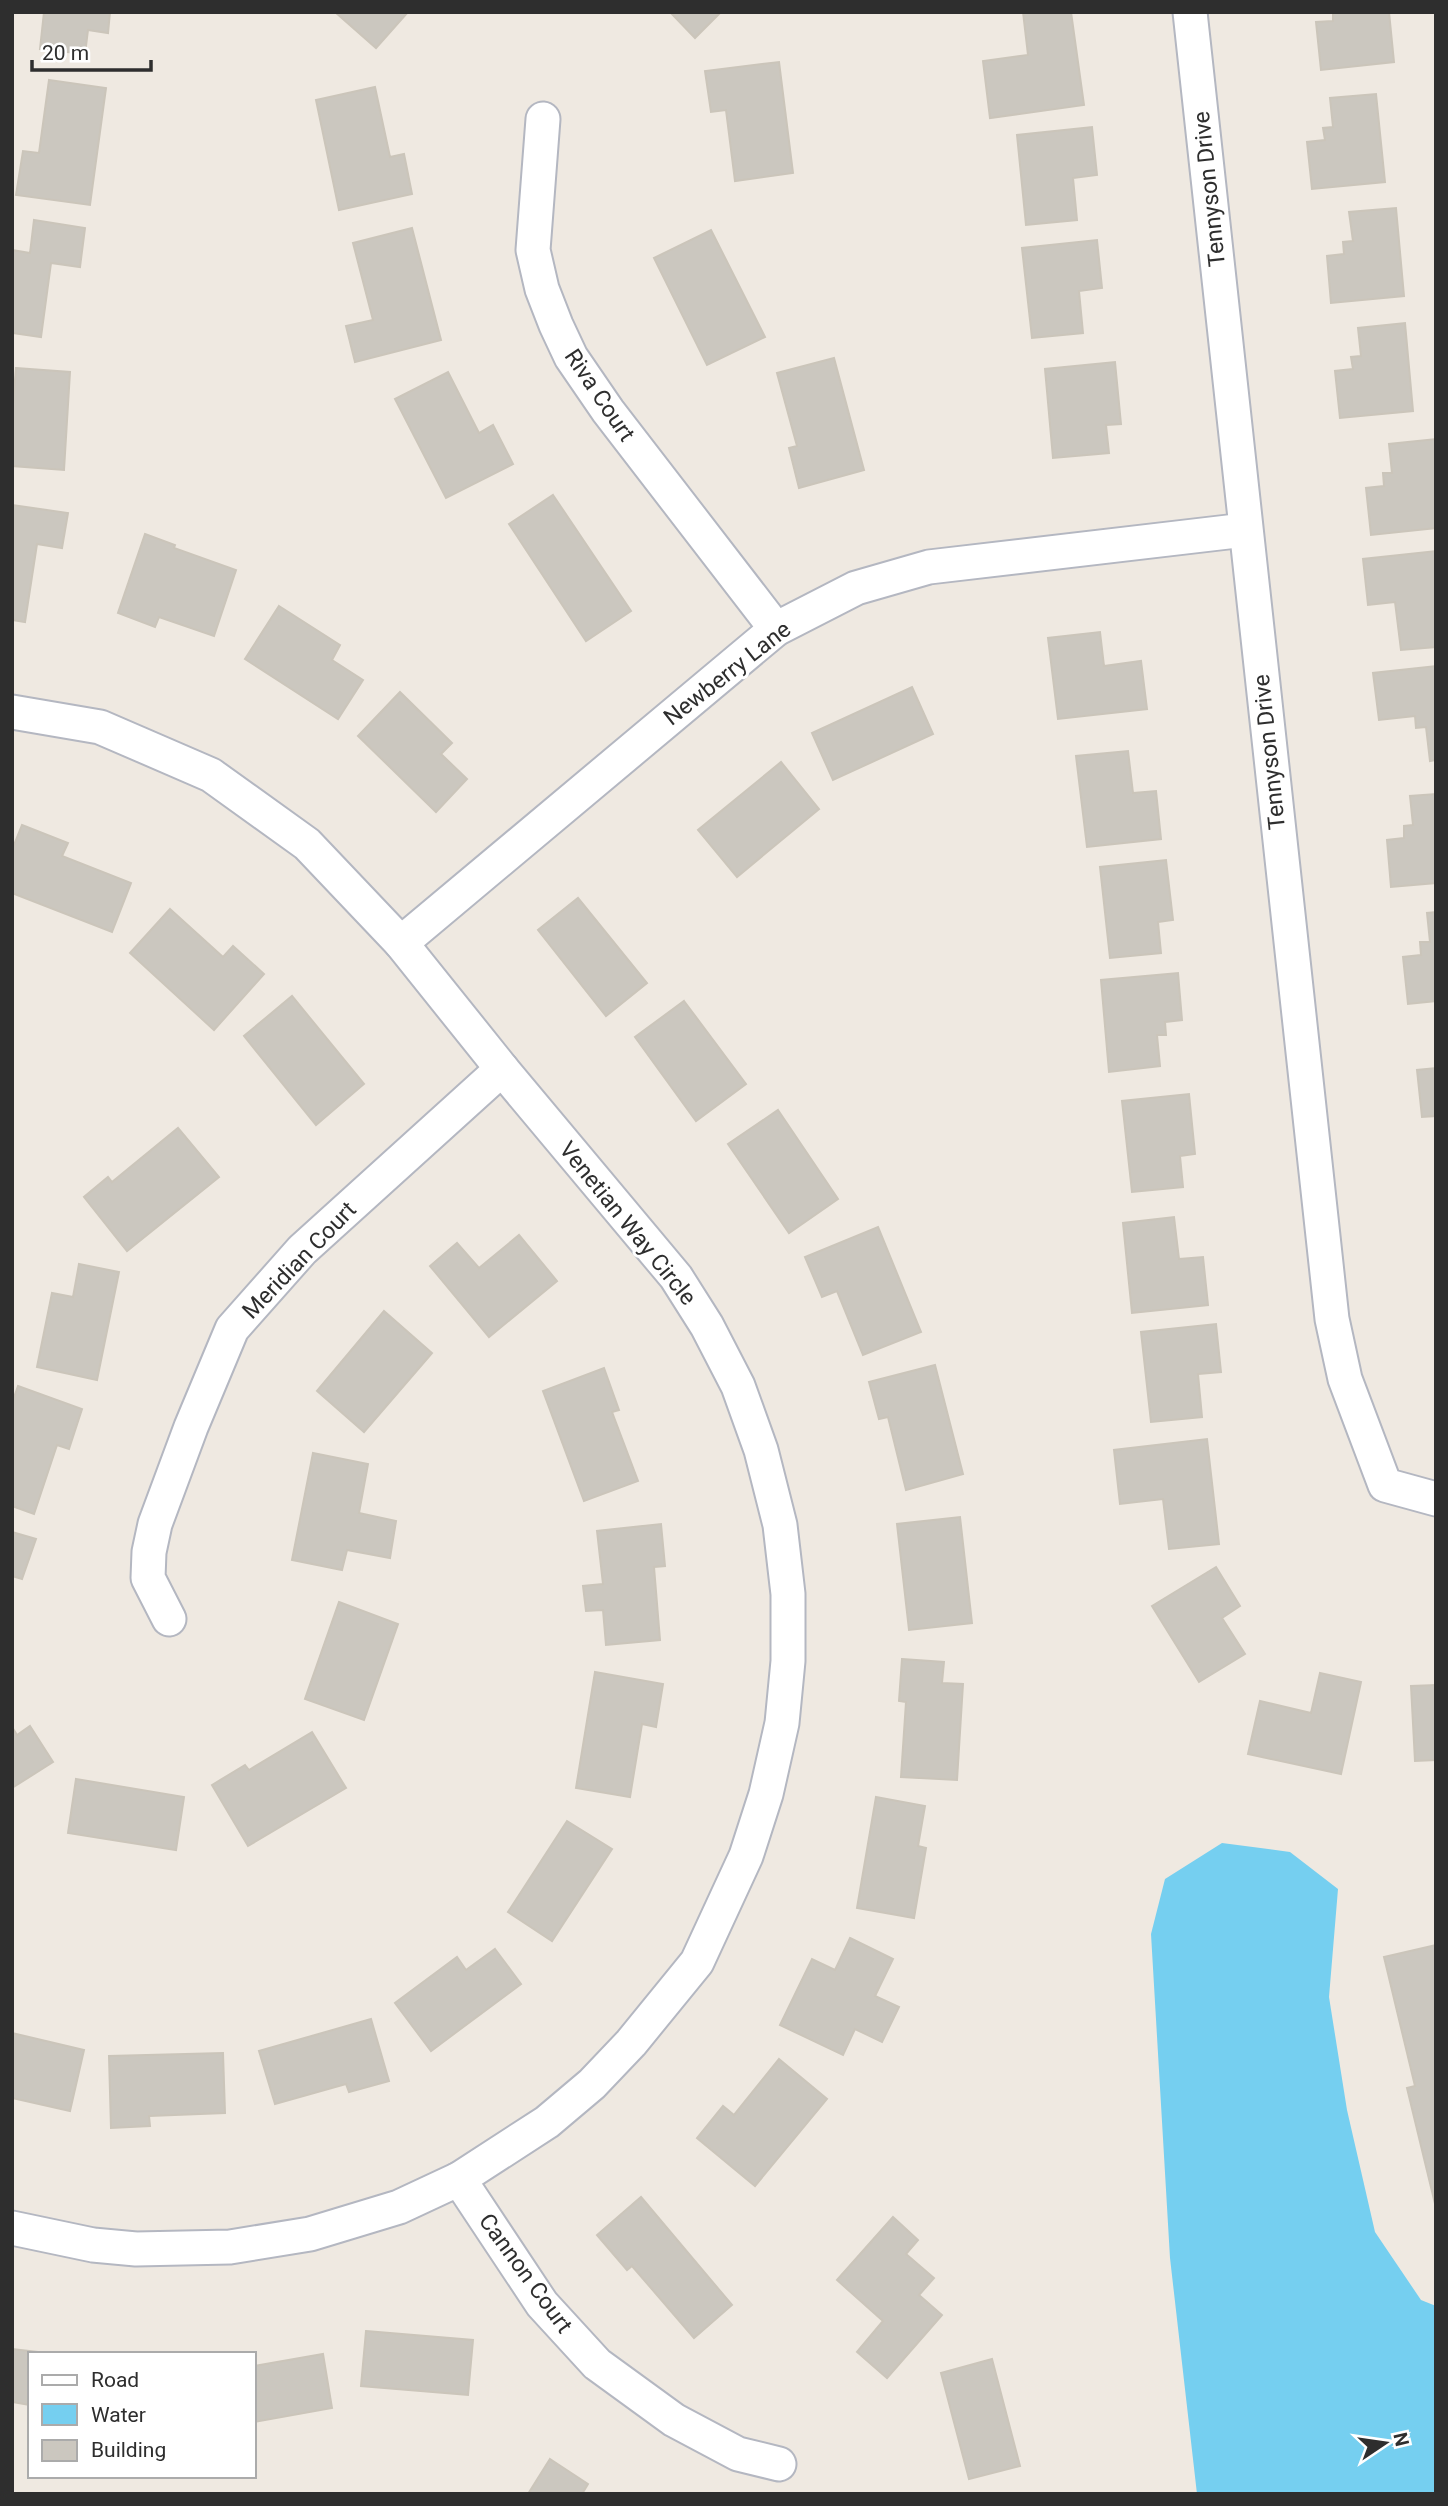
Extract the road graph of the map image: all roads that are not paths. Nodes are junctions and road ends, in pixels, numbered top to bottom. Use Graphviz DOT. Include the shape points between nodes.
graph roads {
  1 [pos="1190,12"];
  2 [pos="543,120"];
  3 [pos="1245,530"];
  4 [pos="776,629"];
  5 [pos="12,712"];
  6 [pos="401,943"];
  7 [pos="502,1069"];
  8 [pos="1436,1499"];
  9 [pos="169,1619"];
  10 [pos="459,2179"];
  11 [pos="12,2228"];
  12 [pos="779,2464"];
  1 -- 3 [label="street, Tennyson Drive"];
  2 -- 4 [label="street, Riva Court" via="533,250 556,325 608,411"];
  3 -- 4 [label="street, Newberry Lane" via="929,566 856,588"];
  3 -- 8 [label="street, Tennyson Drive" via="1332,1319 1345,1379 1385,1485"];
  4 -- 6 [label="street, Newberry Lane"];
  5 -- 6 [label="street, Venetian Way Circle" via="100,727 211,775 307,844"];
  6 -- 7 [label="street, Venetian Way Circle"];
  7 -- 9 [label="street, Meridian Court" via="302,1250 232,1329 155,1524 149,1578"];
  7 -- 10 [label="street, Venetian Way Circle" via="676,1277 738,1386 761,1450 780,1525 788,1594 788,1661 782,1723 766,1794 746,1856 697,1962 592,2084 547,2122"];
  10 -- 11 [label="street, Venetian Way Circle" via="356,2222 230,2247 136,2249"];
  10 -- 12 [label="street, Cannon Court" via="542,2304 597,2364 674,2420 738,2454"];
}
